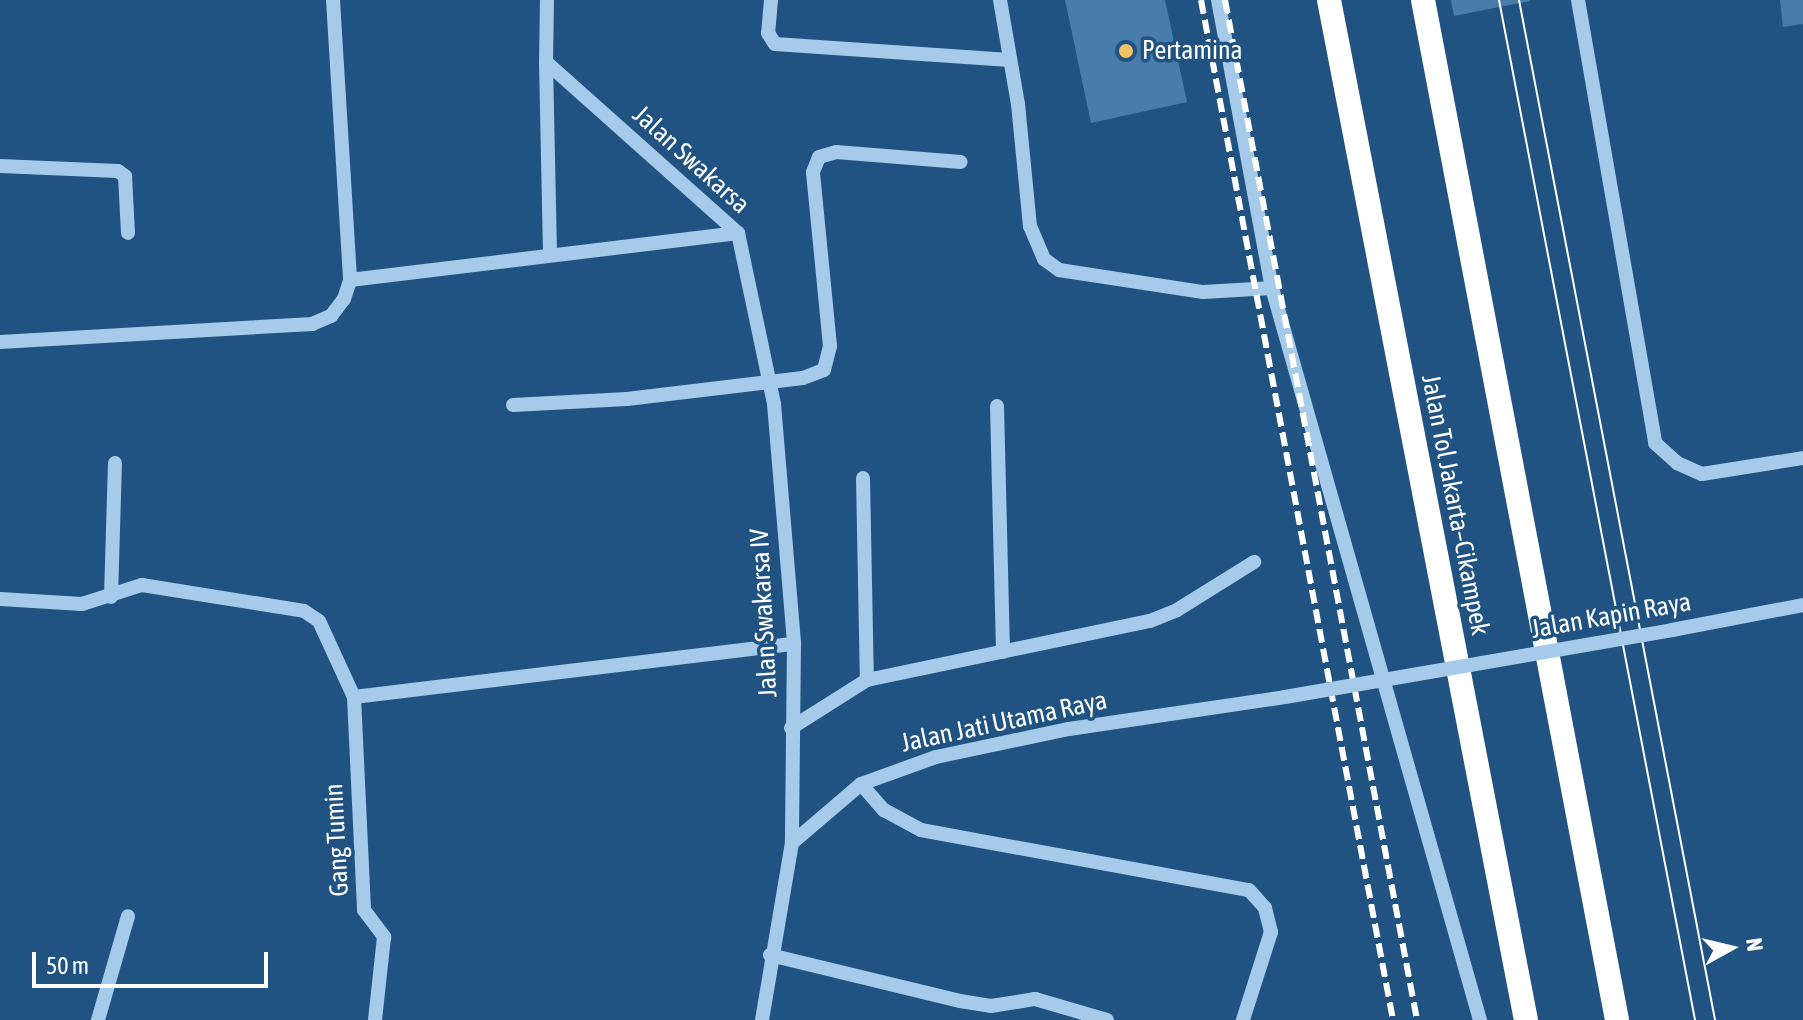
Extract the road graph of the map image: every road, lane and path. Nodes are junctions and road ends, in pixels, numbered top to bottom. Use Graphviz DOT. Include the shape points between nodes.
graph roads {
  1 [pos="333,0"];
  2 [pos="547,0"];
  3 [pos="771,0"];
  4 [pos="1000,0"];
  5 [pos="1218,0"];
  6 [pos="1329,0"];
  7 [pos="1423,0"];
  8 [pos="1578,0"];
  9 [pos="1009,60"];
  10 [pos="546,62"];
  11 [pos="961,162"];
  12 [pos="0,166"];
  13 [pos="128,233"];
  14 [pos="738,233"];
  15 [pos="550,255"];
  16 [pos="350,280"];
  17 [pos="1272,288"];
  18 [pos="0,342"];
  19 [pos="772,381"];
  20 [pos="513,405"];
  21 [pos="997,406"];
  22 [pos="1803,458"];
  23 [pos="115,463"];
  24 [pos="863,478"];
  25 [pos="1254,562"];
  26 [pos="111,597"];
  27 [pos="0,599"];
  28 [pos="1803,605"];
  29 [pos="794,644"];
  30 [pos="1003,652"];
  31 [pos="867,680"];
  32 [pos="354,697"];
  33 [pos="1285,697"];
  34 [pos="791,728"];
  35 [pos="861,784"];
  36 [pos="792,843"];
  37 [pos="128,916"];
  38 [pos="770,955"];
  39 [pos="98,1020"];
  40 [pos="375,1020"];
  41 [pos="762,1020"];
  42 [pos="1107,1020"];
  43 [pos="1243,1020"];
  44 [pos="1480,1020"];
  45 [pos="1526,1020"];
  46 [pos="1617,1020"];
  1 -- 16 [label="street"];
  2 -- 10 [label="street"];
  3 -- 9 [label="street" via="768,33 775,44"];
  4 -- 9 [label="street"];
  5 -- 17 [label="street"];
  6 -- 45 [label="highway, Jalan Tol Jakarta–Cikampek"];
  7 -- 46 [label="highway"];
  8 -- 22 [label="street" via="1655,443 1677,463 1702,474"];
  9 -- 17 [label="street" via="1030,226 1044,259 1059,270 1203,292"];
  10 -- 14 [label="street, Jalan Swakarsa"];
  10 -- 15 [label="street"];
  11 -- 19 [label="street" via="836,152 819,157 813,172 814,204 828,360 814,374"];
  12 -- 13 [label="street" via="118,171 125,176"];
  14 -- 15 [label="street"];
  14 -- 19 [label="street, Jalan Swakarsa"];
  15 -- 16 [label="street"];
  16 -- 18 [label="street" via="331,316 312,324"];
  17 -- 44 [label="street"];
  19 -- 20 [label="street" via="627,399"];
  19 -- 29 [label="street, Jalan Swakarsa IV"];
  21 -- 30 [label="street"];
  23 -- 26 [label="street"];
  24 -- 31 [label="street"];
  25 -- 30 [label="street" via="1150,621"];
  26 -- 27 [label="street" via="82,604"];
  26 -- 32 [label="street" via="142,585 304,611 325,631"];
  28 -- 33 [label="street, Jalan Kapin Raya, bridge"];
  29 -- 32 [label="street"];
  29 -- 34 [label="street, Jalan Swakarsa IV"];
  30 -- 31 [label="street"];
  31 -- 34 [label="street"];
  32 -- 40 [label="street, Gang Tumin" via="364,910 384,937"];
  33 -- 35 [label="street, Jalan Jati Utama Raya" via="1069,729 936,757"];
  34 -- 36 [label="street, Jalan Swakarsa IV"];
  35 -- 36 [label="street, Jalan Jati Utama Raya"];
  35 -- 43 [label="street" via="884,810 921,830 1249,890 1265,908 1271,932"];
  36 -- 38 [label="street"];
  37 -- 39 [label="street"];
  38 -- 41 [label="street"];
  38 -- 42 [label="street" via="960,1001 991,1006 1035,999"];
}
